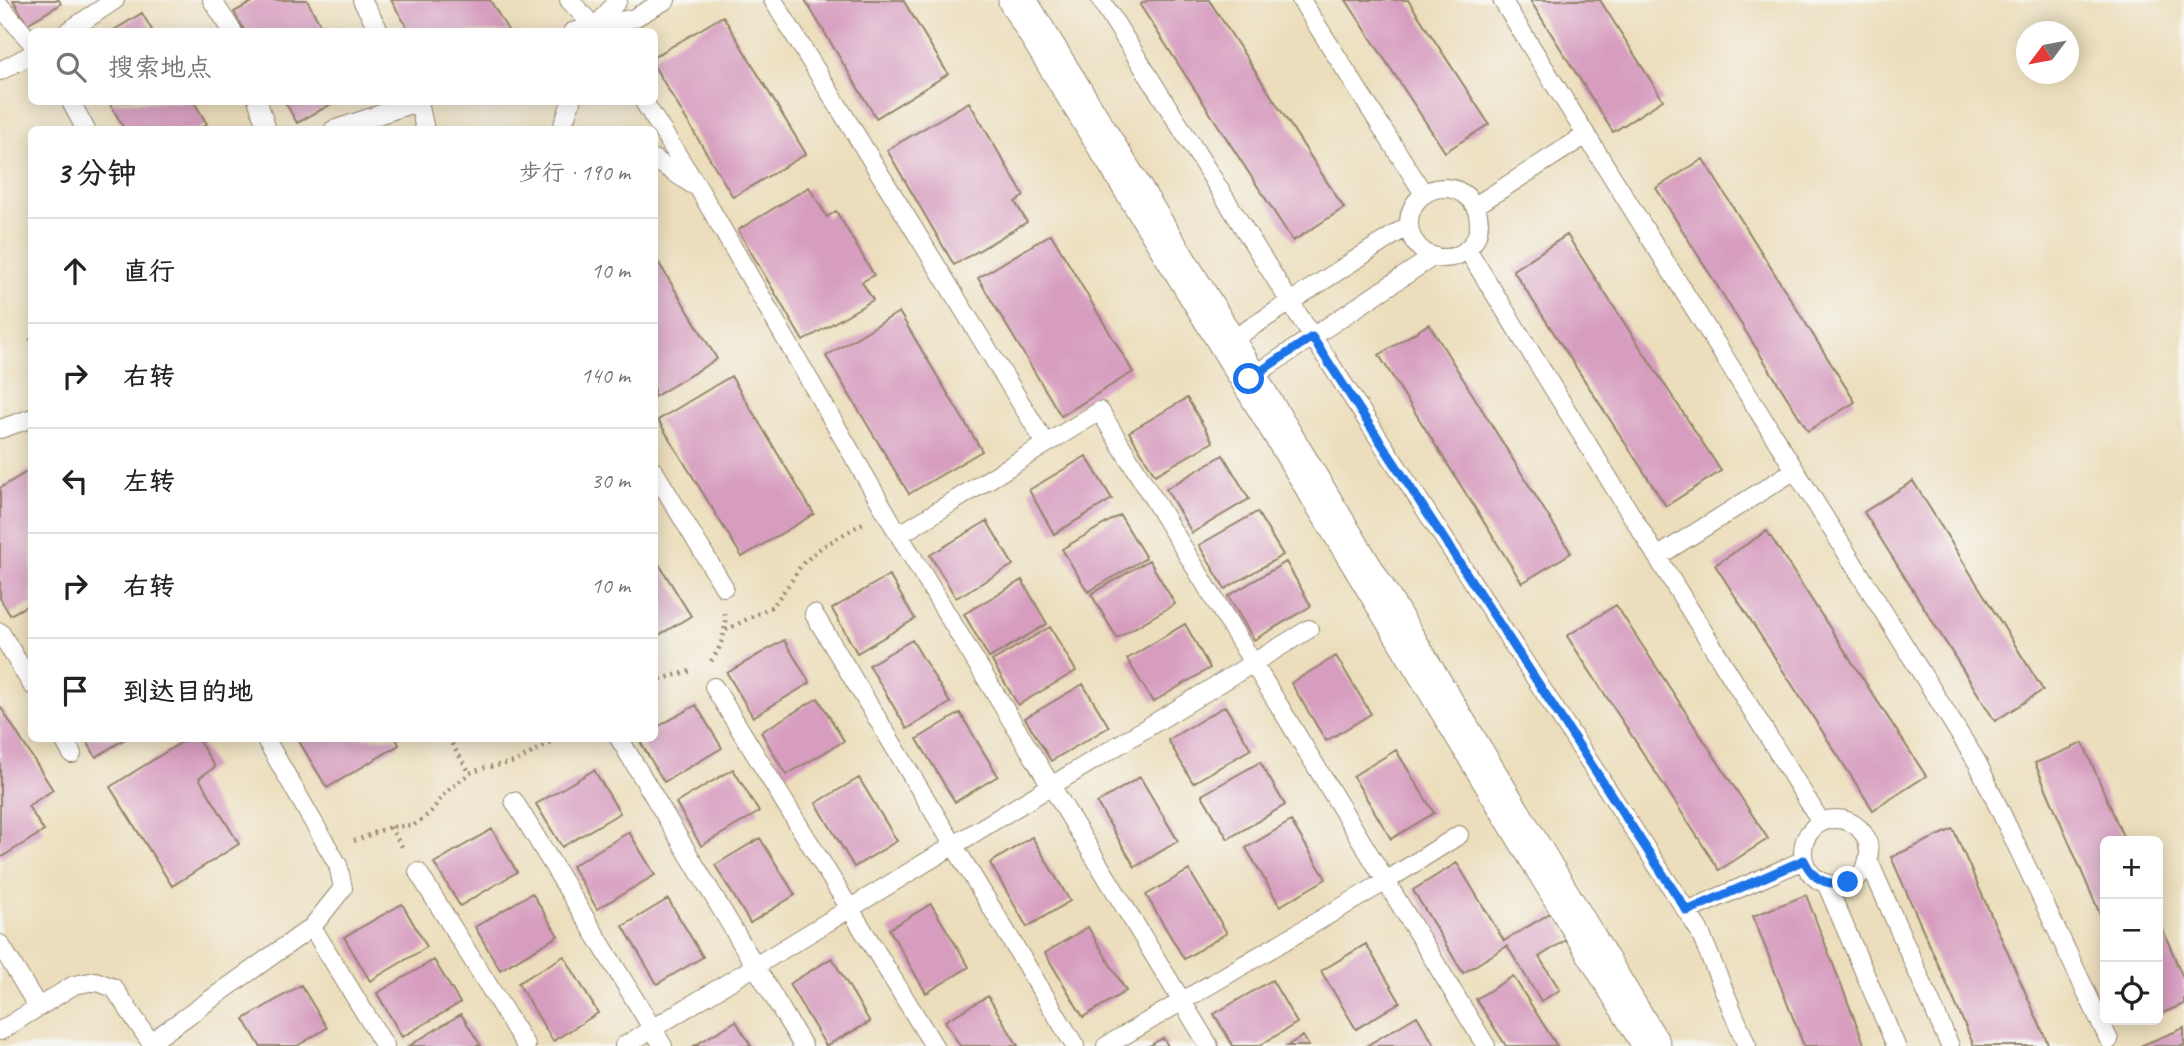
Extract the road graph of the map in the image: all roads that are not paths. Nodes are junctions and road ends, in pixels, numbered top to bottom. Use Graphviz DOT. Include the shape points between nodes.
graph roads {
  1 [pos="116,0"];
  2 [pos="212,0"];
  3 [pos="362,0"];
  4 [pos="569,0"];
  5 [pos="618,0"];
  6 [pos="666,0"];
  7 [pos="773,0"];
  8 [pos="1017,0"];
  9 [pos="1101,0"];
  10 [pos="1301,0"];
  11 [pos="1502,0"];
  12 [pos="0,6"];
  13 [pos="72,28"];
  14 [pos="230,28"];
  15 [pos="378,28"];
  16 [pos="594,28"];
  17 [pos="597,28"];
  18 [pos="602,28"];
  19 [pos="28,38"];
  20 [pos="28,56"];
  21 [pos="0,71"];
  22 [pos="73,105"];
  23 [pos="259,105"];
  24 [pos="409,105"];
  25 [pos="419,105"];
  26 [pos="570,105"];
  27 [pos="646,105"];
  28 [pos="84,126"];
  29 [pos="266,126"];
  30 [pos="345,126"];
  31 [pos="424,126"];
  32 [pos="562,126"];
  33 [pos="1586,135"];
  34 [pos="658,162"];
  35 [pos="699,189"];
  36 [pos="1424,194"];
  37 [pos="1475,206"];
  38 [pos="1409,225"];
  39 [pos="1467,249"];
  40 [pos="1434,256"];
  41 [pos="1290,302"];
  42 [pos="1312,337"];
  43 [pos="1227,342"];
  44 [pos="1249,379"];
  45 [pos="28,419"];
  46 [pos="0,429"];
  47 [pos="1046,444"];
  48 [pos="1795,470"];
  49 [pos="658,478"];
  50 [pos="899,535"];
  51 [pos="1657,557"];
  52 [pos="724,587"];
  53 [pos="814,614"];
  54 [pos="1309,629"];
  55 [pos="0,632"];
  56 [pos="1253,664"];
  57 [pos="28,678"];
  58 [pos="714,687"];
  59 [pos="267,742"];
  60 [pos="621,742"];
  61 [pos="1052,787"];
  62 [pos="514,801"];
  63 [pos="1821,822"];
  64 [pos="1459,835"];
  65 [pos="954,846"];
  66 [pos="1868,859"];
  67 [pos="1804,860"];
  68 [pos="418,872"];
  69 [pos="1386,881"];
  70 [pos="1826,883"];
  71 [pos="850,909"];
  72 [pos="1687,911"];
  73 [pos="312,927"];
  74 [pos="0,944"];
  75 [pos="755,966"];
  76 [pos="1182,1000"];
  77 [pos="38,1007"];
  78 [pos="652,1029"];
  79 [pos="0,1031"];
  80 [pos="2109,1040"];
  81 [pos="152,1044"];
  82 [pos="385,1046"];
  83 [pos="526,1046"];
  84 [pos="624,1046"];
  85 [pos="663,1046"];
  86 [pos="803,1046"];
  87 [pos="934,1046"];
  88 [pos="1075,1046"];
  89 [pos="1106,1046"];
  90 [pos="1209,1046"];
  91 [pos="1486,1046"];
  92 [pos="1652,1046"];
  93 [pos="1747,1046"];
  94 [pos="1896,1046"];
  95 [pos="1950,1046"];
  1 -- 13 [label="lane"];
  2 -- 14 [label="lane"];
  3 -- 15 [label="lane"];
  4 -- 16 [label="lane"];
  5 -- 17 [label="lane"];
  6 -- 18 [label="lane" via="634,18"];
  7 -- 47 [label="lane"];
  8 -- 43 [label="street"];
  9 -- 41 [label="lane"];
  10 -- 36 [label="lane"];
  11 -- 33 [label="lane"];
  12 -- 19 [label="lane"];
  20 -- 21 [label="lane"];
  22 -- 28 [label="lane"];
  23 -- 29 [label="lane"];
  24 -- 30 [label="lane"];
  25 -- 31 [label="lane"];
  26 -- 32 [label="lane"];
  27 -- 35 [label="lane"];
  33 -- 37 [label="lane"];
  33 -- 48 [label="lane"];
  34 -- 35 [label="lane"];
  35 -- 50 [label="lane"];
  36 -- 37 [label="lane" via="1435,189 1458,190"];
  36 -- 38 [label="lane" via="1416,202"];
  37 -- 39 [label="lane" via="1479,230"];
  38 -- 40 [label="lane" via="1417,244"];
  38 -- 41 [label="lane"];
  39 -- 40 [label="lane" via="1457,256"];
  39 -- 51 [label="lane"];
  40 -- 42 [label="lane"];
  41 -- 42 [label="lane"];
  41 -- 43 [label="lane"];
  42 -- 44 [label="lane"];
  42 -- 72 [label="lane"];
  43 -- 44 [label="street"];
  44 -- 92 [label="street"];
  45 -- 46 [label="lane"];
  47 -- 50 [label="lane"];
  47 -- 56 [label="lane" via="1100,411"];
  48 -- 51 [label="lane"];
  48 -- 80 [label="lane" via="1977,762"];
  49 -- 52 [label="lane"];
  50 -- 61 [label="lane"];
  51 -- 63 [label="lane"];
  53 -- 65 [label="lane"];
  54 -- 56 [label="lane"];
  55 -- 57 [label="lane"];
  56 -- 61 [label="lane"];
  56 -- 69 [label="lane"];
  58 -- 71 [label="lane"];
  59 -- 73 [label="lane" via="338,865 343,888"];
  60 -- 75 [label="lane"];
  61 -- 65 [label="lane"];
  61 -- 76 [label="lane"];
  62 -- 78 [label="lane"];
  63 -- 66 [label="lane" via="1852,822 1866,838"];
  63 -- 67 [label="lane" via="1805,838"];
  64 -- 69 [label="lane"];
  65 -- 71 [label="lane"];
  65 -- 88 [label="lane"];
  66 -- 70 [label="lane" via="1857,877 1838,885"];
  66 -- 95 [label="lane"];
  67 -- 70 [label="lane" via="1816,878"];
  67 -- 72 [label="lane"];
  68 -- 83 [label="lane"];
  69 -- 76 [label="lane"];
  69 -- 91 [label="lane"];
  70 -- 94 [label="lane"];
  71 -- 75 [label="lane"];
  71 -- 87 [label="lane"];
  72 -- 93 [label="lane"];
  73 -- 81 [label="lane"];
  73 -- 82 [label="lane"];
  74 -- 77 [label="lane"];
  75 -- 78 [label="lane"];
  75 -- 86 [label="lane"];
  76 -- 89 [label="lane"];
  76 -- 90 [label="lane"];
  77 -- 79 [label="lane"];
  77 -- 81 [label="lane" via="74,985 95,981 114,988"];
  78 -- 84 [label="lane"];
  78 -- 85 [label="lane"];
}
